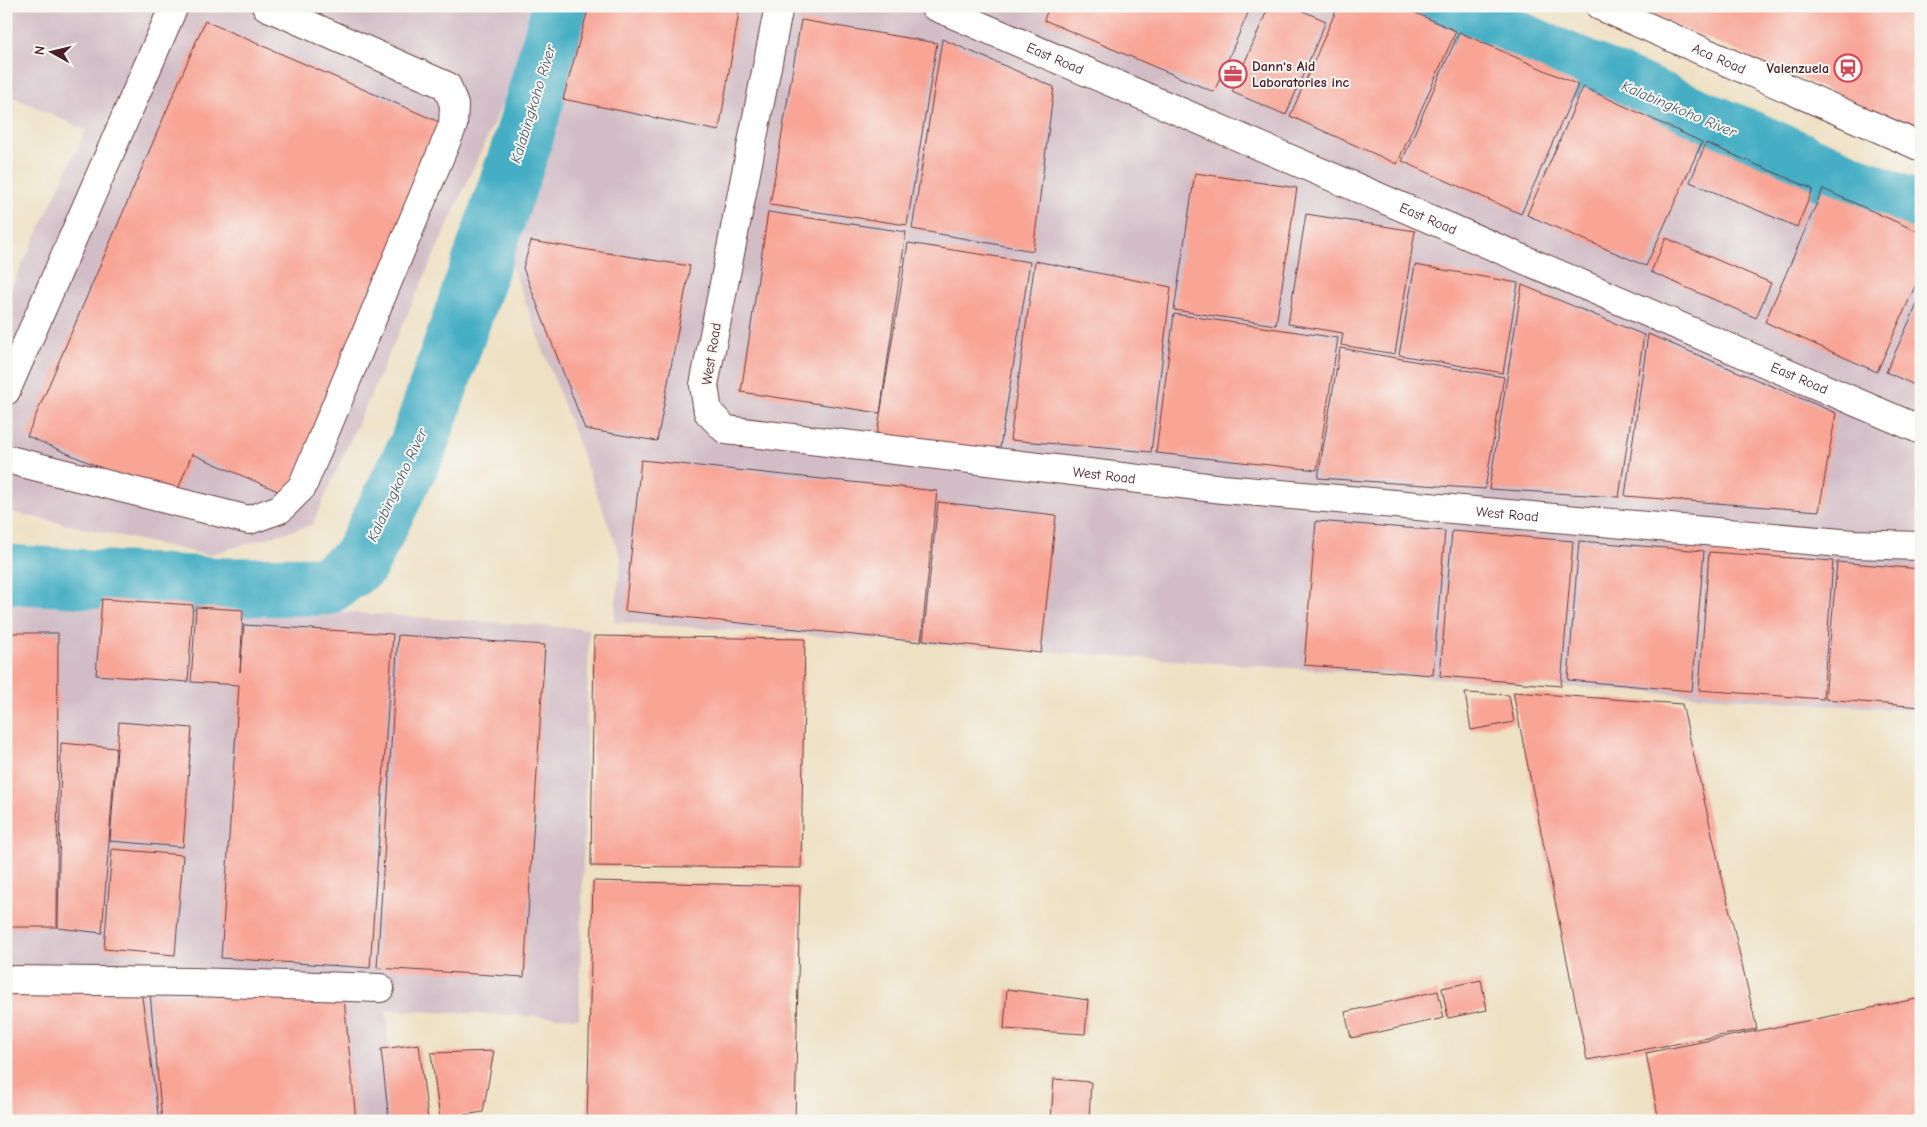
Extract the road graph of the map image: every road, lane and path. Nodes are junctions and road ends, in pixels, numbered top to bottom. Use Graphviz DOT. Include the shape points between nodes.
graph roads {
  1 [pos="174,6"];
  2 [pos="266,6"];
  3 [pos="779,6"];
  4 [pos="934,6"];
  5 [pos="1600,6"];
  6 [pos="1921,148"];
  7 [pos="6,391"];
  8 [pos="1921,430"];
  9 [pos="6,458"];
  10 [pos="1921,546"];
  11 [pos="6,980"];
  12 [pos="380,988"];
  1 -- 7 [label="street"];
  2 -- 9 [label="street" via="447,86 454,105 453,125 302,487 280,509 249,520"];
  3 -- 10 [label="street, West Road" via="704,385 708,412 726,430 1223,489 1843,543"];
  4 -- 8 [label="street, East Road"];
  5 -- 6 [label="street, Aca Road"];
  11 -- 12 [label="street"];
}
